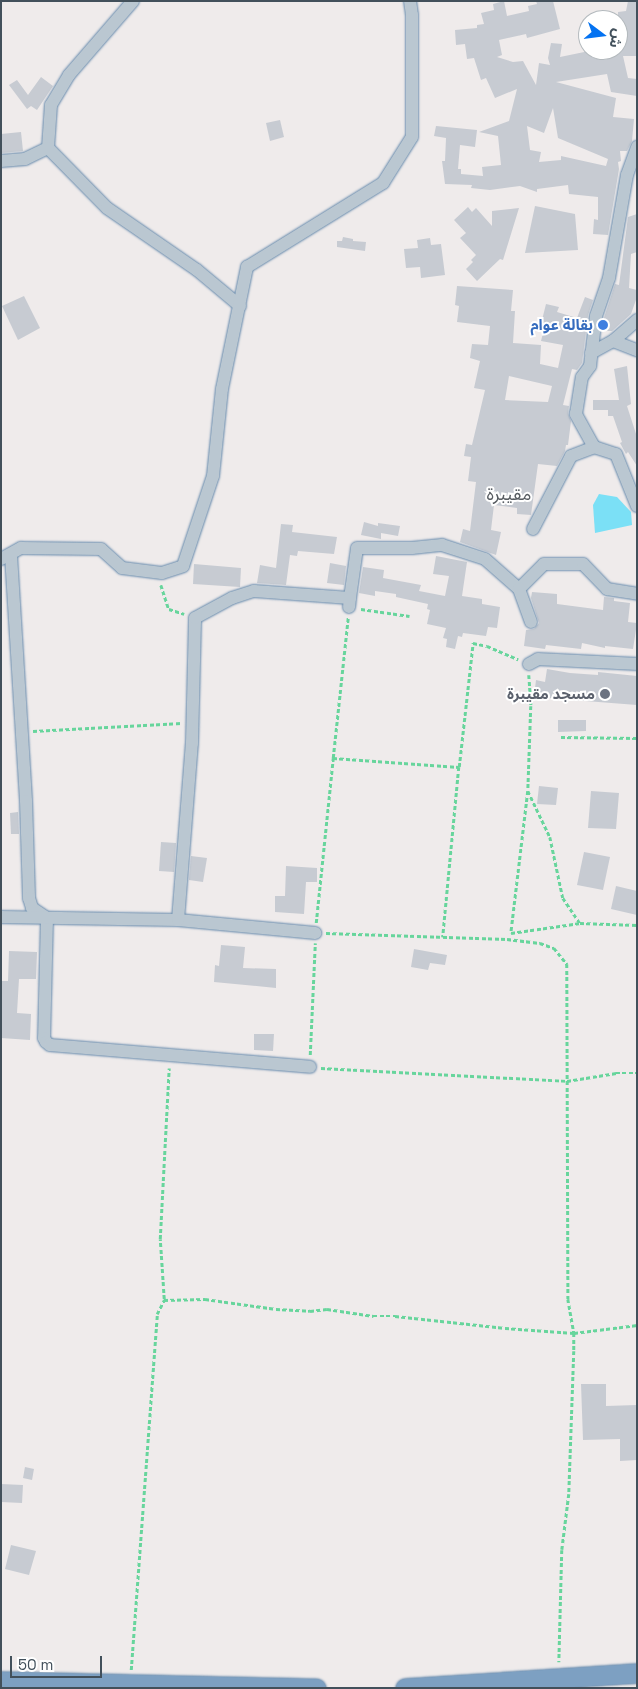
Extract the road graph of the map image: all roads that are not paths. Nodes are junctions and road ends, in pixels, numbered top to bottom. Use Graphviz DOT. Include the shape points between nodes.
graph roads {
  1 [pos="133,1"];
  2 [pos="410,1"];
  3 [pos="637,147"];
  4 [pos="48,148"];
  5 [pos="1,161"];
  6 [pos="240,306"];
  7 [pos="637,320"];
  8 [pos="613,341"];
  9 [pos="637,350"];
  10 [pos="591,353"];
  11 [pos="594,447"];
  12 [pos="637,506"];
  13 [pos="533,529"];
  14 [pos="6,557"];
  15 [pos="519,589"];
  16 [pos="637,594"];
  17 [pos="531,622"];
  18 [pos="529,664"];
  19 [pos="637,664"];
  20 [pos="1,917"];
  21 [pos="47,918"];
  22 [pos="178,920"];
  23 [pos="315,933"];
  24 [pos="310,1067"];
  25 [pos="637,1674"];
  26 [pos="1,1681"];
  27 [pos="316,1688"];
  28 [pos="405,1688"];
  1 -- 4 [label="street" via="69,75 50,105"];
  2 -- 6 [label="street" via="412,137 383,183 248,267"];
  3 -- 10 [label="street" via="627,175 609,278 596,316"];
  4 -- 5 [label="street" via="25,159"];
  4 -- 6 [label="street" via="107,208 197,270"];
  6 -- 14 [label="street" via="222,389 213,476 183,566 162,573 122,568 101,549 21,548"];
  7 -- 8 [label="street"];
  8 -- 9 [label="street"];
  8 -- 10 [label="street"];
  10 -- 11 [label="street" via="590,366 582,377 576,414"];
  11 -- 12 [label="street" via="616,454"];
  11 -- 13 [label="street" via="571,456"];
  14 -- 21 [label="street" via="22,734 29,898 32,908"];
  15 -- 16 [label="street" via="544,564 582,564 607,589"];
  15 -- 17 [label="street"];
  15 -- 22 [label="street" via="485,559 442,545 412,548 360,546 356,552 349,602 254,591 232,598 195,618 193,723"];
  18 -- 19 [label="street" via="538,659"];
  20 -- 21 [label="street"];
  21 -- 22 [label="street"];
  21 -- 24 [label="street" via="44,1038 50,1045"];
  22 -- 23 [label="street"];
  25 -- 28 [label="highway"];
  26 -- 27 [label="highway"];
}
